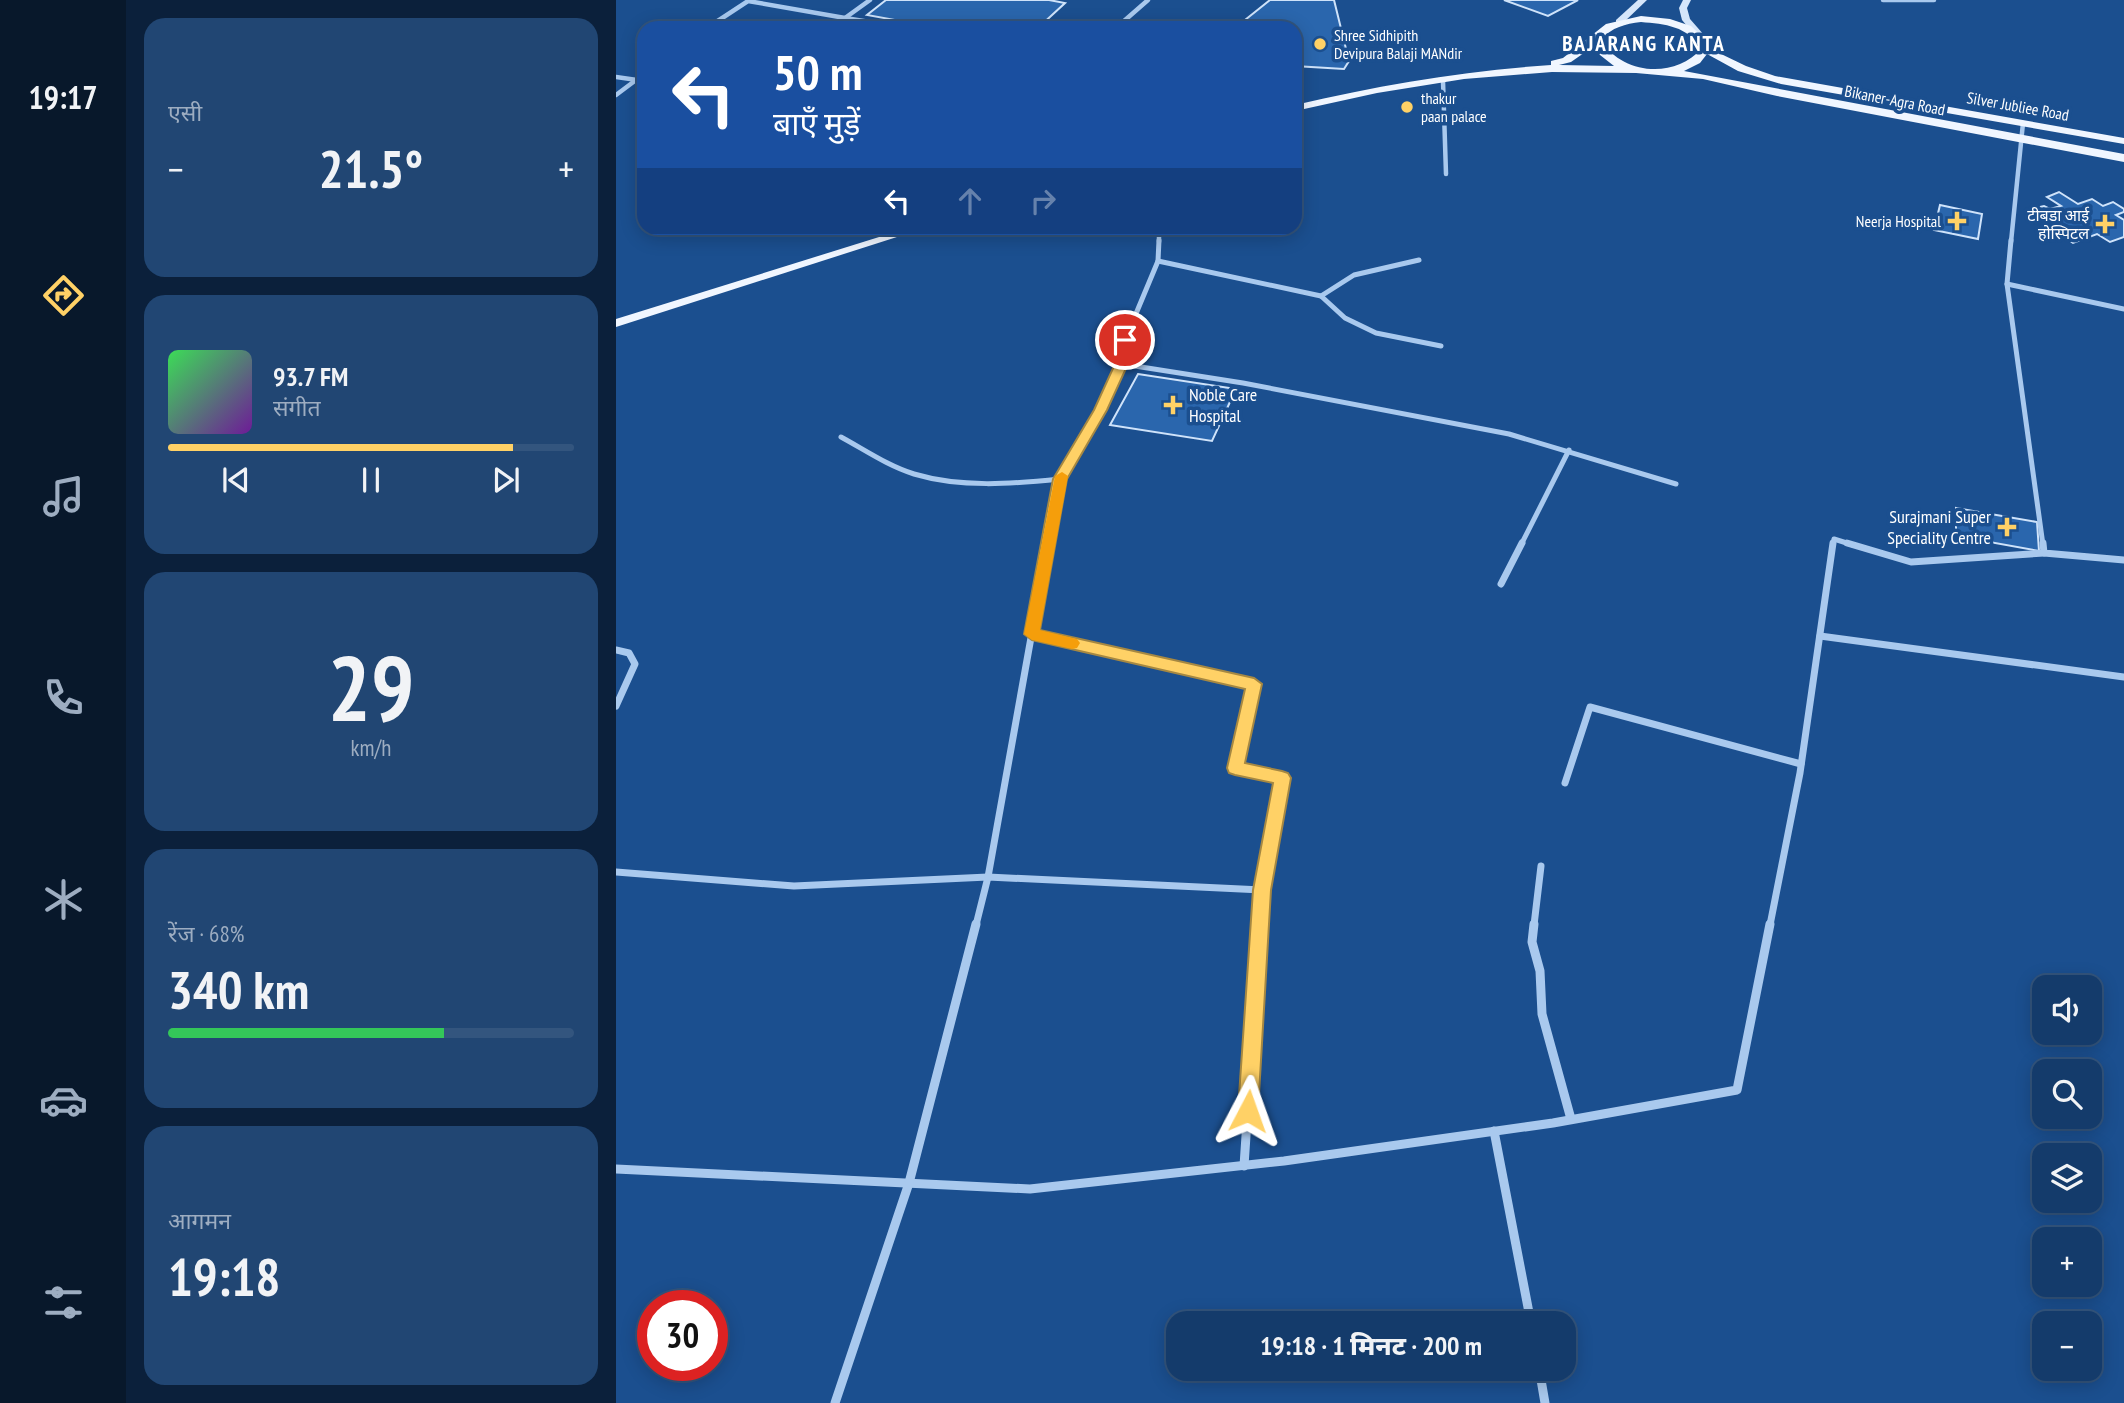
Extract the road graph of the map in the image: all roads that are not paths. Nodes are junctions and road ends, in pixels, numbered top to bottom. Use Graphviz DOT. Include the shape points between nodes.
graph roads {
  1 [pos="870,0"];
  2 [pos="1148,0"];
  3 [pos="1643,0"];
  4 [pos="1688,0"];
  5 [pos="1883,0"];
  6 [pos="1934,0"];
  7 [pos="845,18"];
  8 [pos="717,21"];
  9 [pos="864,21"];
  10 [pos="1124,21"];
  11 [pos="1619,22"];
  12 [pos="1701,37"];
  13 [pos="1596,40"];
  14 [pos="1706,49"];
  15 [pos="1535,69"];
  16 [pos="1636,69"];
  17 [pos="1661,72"];
  18 [pos="616,76"];
  19 [pos="636,80"];
  20 [pos="1443,81"];
  21 [pos="616,95"];
  22 [pos="1302,107"];
  23 [pos="2023,123"];
  24 [pos="2020,140"];
  25 [pos="2124,141"];
  26 [pos="2124,158"];
  27 [pos="1446,174"];
  28 [pos="897,235"];
  29 [pos="1159,235"];
  30 [pos="1419,260"];
  31 [pos="1158,261"];
  32 [pos="2007,284"];
  33 [pos="1321,296"];
  34 [pos="2124,309"];
  35 [pos="616,323"];
  36 [pos="1441,346"];
  37 [pos="1122,364"];
  38 [pos="841,438"];
  39 [pos="1570,450"];
  40 [pos="1060,479"];
  41 [pos="1676,484"];
  42 [pos="2044,553"];
  43 [pos="2124,560"];
  44 [pos="1501,584"];
  45 [pos="1032,634"];
  46 [pos="1820,636"];
  47 [pos="616,650"];
  48 [pos="2124,677"];
  49 [pos="616,706"];
  50 [pos="1801,764"];
  51 [pos="1565,783"];
  52 [pos="1541,866"];
  53 [pos="616,872"];
  54 [pos="988,877"];
  55 [pos="1262,890"];
  56 [pos="1571,1119"];
  57 [pos="1494,1131"];
  58 [pos="1244,1166"];
  59 [pos="616,1169"];
  60 [pos="909,1183"];
  61 [pos="1529,1311"];
  62 [pos="1541,1381"];
  63 [pos="835,1403"];
  64 [pos="1545,1403"];
  1 -- 7 [label="street"];
  2 -- 10 [label="street"];
  3 -- 11 [label="street"];
  4 -- 12 [label="street" via="1683,8 1686,20"];
  5 -- 6 [label="street"];
  7 -- 8 [label="street" via="748,1"];
  7 -- 9 [label="street"];
  11 -- 12 [label="main road" via="1665,21"];
  11 -- 13 [label="main road" via="1603,29"];
  12 -- 14 [label="main road"];
  13 -- 15 [label="main road" via="1567,60"];
  13 -- 16 [label="main road" via="1600,52"];
  14 -- 17 [label="main road" via="1700,60"];
  14 -- 23 [label="main road, Silver Jubliee Road" via="1726,63 1781,81"];
  15 -- 16 [label="main road"];
  15 -- 20 [label="main road"];
  16 -- 17 [label="main road, Bikaner-Agra Road"];
  17 -- 24 [label="main road, Bikaner-Agra Road" via="1703,76"];
  18 -- 19 [label="street"];
  19 -- 21 [label="street"];
  20 -- 22 [label="main road"];
  20 -- 27 [label="street"];
  23 -- 24 [label="street"];
  23 -- 25 [label="main road, Silver Jubliee Road"];
  24 -- 26 [label="main road, Bikaner-Agra Road"];
  24 -- 32 [label="street"];
  28 -- 35 [label="main road"];
  29 -- 31 [label="street"];
  30 -- 33 [label="street" via="1356,271"];
  31 -- 33 [label="street"];
  31 -- 37 [label="street" via="1125,340"];
  32 -- 34 [label="street"];
  32 -- 42 [label="street"];
  33 -- 36 [label="street" via="1345,318 1376,333"];
  37 -- 39 [label="street" via="1483,429"];
  37 -- 40 [label="street"];
  38 -- 40 [label="street" via="912,473 962,484"];
  39 -- 41 [label="street"];
  39 -- 44 [label="street"];
  40 -- 45 [label="street"];
  42 -- 43 [label="street"];
  42 -- 46 [label="street" via="1911,562 1835,539"];
  45 -- 54 [label="street"];
  45 -- 55 [label="street" via="1254,684 1235,768 1282,778"];
  46 -- 48 [label="street"];
  46 -- 50 [label="street"];
  47 -- 49 [label="street" via="629,653 635,664"];
  50 -- 51 [label="street" via="1590,707"];
  50 -- 56 [label="street" via="1737,1090"];
  52 -- 56 [label="street" via="1532,942 1540,971 1542,1014"];
  53 -- 54 [label="street" via="794,886"];
  54 -- 55 [label="street"];
  54 -- 60 [label="street"];
  55 -- 58 [label="street"];
  56 -- 57 [label="street"];
  57 -- 58 [label="street"];
  57 -- 61 [label="street"];
  58 -- 60 [label="street" via="1030,1189"];
  59 -- 60 [label="street"];
  60 -- 63 [label="street"];
  62 -- 64 [label="street"];
}
